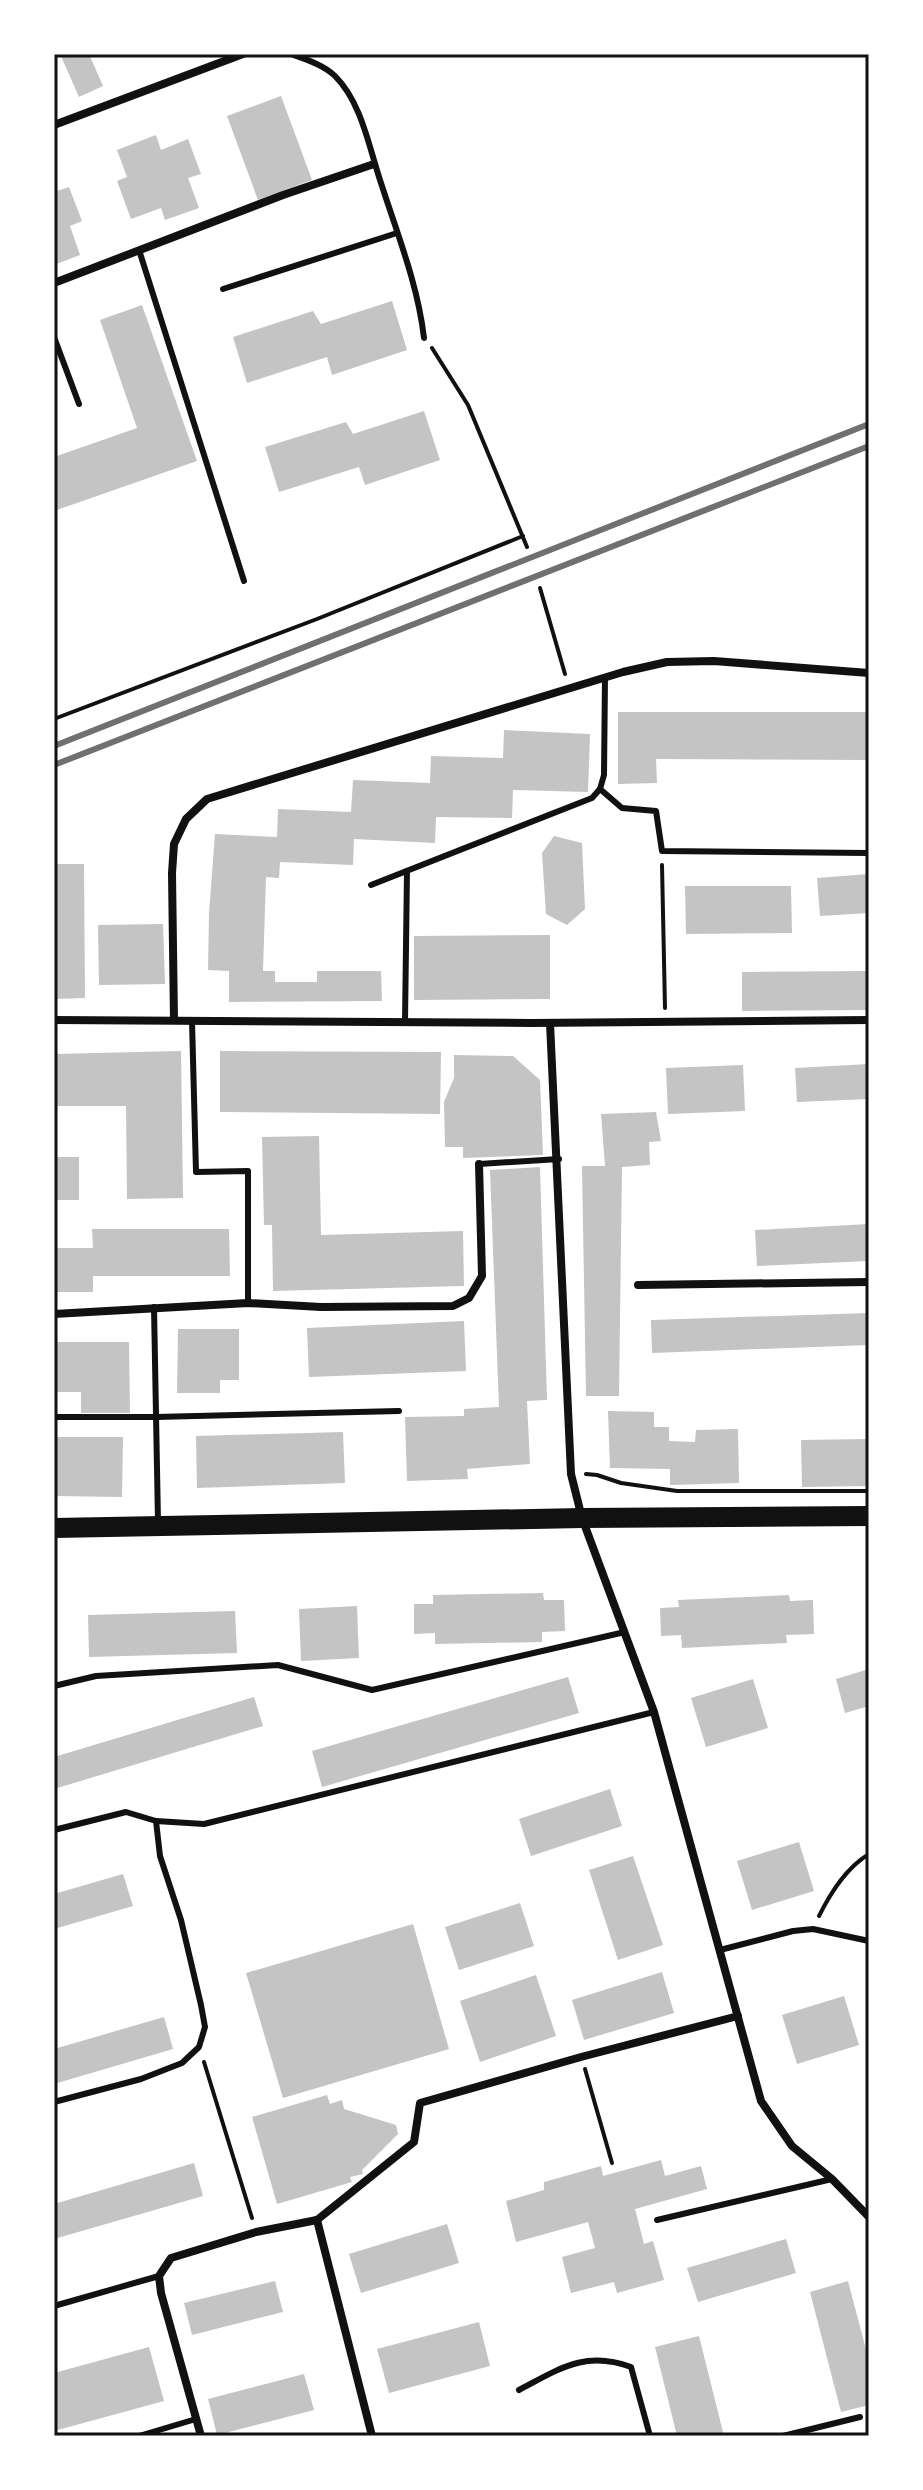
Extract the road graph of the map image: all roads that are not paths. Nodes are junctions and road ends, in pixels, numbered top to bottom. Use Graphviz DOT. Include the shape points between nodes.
graph roads {
  1 [pos="243,54"];
  2 [pos="291,54"];
  3 [pos="54,125"];
  4 [pos="374,164"];
  5 [pos="397,233"];
  6 [pos="139,250"];
  7 [pos="54,283"];
  8 [pos="223,289"];
  9 [pos="54,337"];
  10 [pos="424,338"];
  11 [pos="79,404"];
  12 [pos="244,581"];
  13 [pos="869,673"];
  14 [pos="605,677"];
  15 [pos="600,789"];
  16 [pos="869,853"];
  17 [pos="407,871"];
  18 [pos="371,885"];
  19 [pos="54,1020"];
  20 [pos="174,1020"];
  21 [pos="869,1020"];
  22 [pos="192,1021"];
  23 [pos="405,1022"];
  24 [pos="550,1023"];
  25 [pos="559,1159"];
  26 [pos="479,1164"];
  27 [pos="869,1282"];
  28 [pos="638,1285"];
  29 [pos="248,1303"];
  30 [pos="154,1307"];
  31 [pos="54,1314"];
  32 [pos="399,1411"];
  33 [pos="54,1417"];
  34 [pos="156,1417"];
  35 [pos="869,1516"];
  36 [pos="582,1518"];
  37 [pos="158,1526"];
  38 [pos="54,1528"];
  39 [pos="625,1632"];
  40 [pos="54,1686"];
  41 [pos="654,1712"];
  42 [pos="156,1821"];
  43 [pos="54,1830"];
  44 [pos="869,1941"];
  45 [pos="720,1950"];
  46 [pos="738,2016"];
  47 [pos="54,2102"];
  48 [pos="832,2179"];
  49 [pos="869,2217"];
  50 [pos="317,2220"];
  51 [pos="657,2220"];
  52 [pos="159,2276"];
  53 [pos="54,2306"];
  54 [pos="519,2390"];
  55 [pos="860,2417"];
  56 [pos="196,2419"];
  57 [pos="139,2436"];
  58 [pos="201,2436"];
  59 [pos="372,2436"];
  60 [pos="650,2436"];
  61 [pos="783,2436"];
  1 -- 3 [label="street"];
  2 -- 4 [label="lane" via="335,75 356,108"];
  4 -- 5 [label="lane"];
  4 -- 6 [label="street"];
  5 -- 8 [label="lane"];
  5 -- 10 [label="lane"];
  6 -- 7 [label="street"];
  6 -- 12 [label="lane"];
  9 -- 11 [label="lane"];
  13 -- 14 [label="street" via="714,661 667,662"];
  14 -- 15 [label="lane"];
  14 -- 20 [label="street" via="207,799 186,819 174,844"];
  15 -- 16 [label="lane" via="622,808 656,811 662,851"];
  15 -- 17 [label="lane" via="592,798"];
  17 -- 18 [label="lane"];
  17 -- 23 [label="lane"];
  19 -- 20 [label="street"];
  20 -- 22 [label="street"];
  21 -- 24 [label="street"];
  22 -- 23 [label="street"];
  22 -- 29 [label="lane" via="196,1172 248,1171"];
  23 -- 24 [label="street"];
  24 -- 25 [label="street"];
  25 -- 26 [label="lane"];
  25 -- 36 [label="street" via="571,1474"];
  26 -- 29 [label="street" via="482,1276 469,1298 453,1306"];
  27 -- 28 [label="street"];
  29 -- 30 [label="street"];
  30 -- 31 [label="street"];
  30 -- 34 [label="lane"];
  32 -- 34 [label="lane"];
  33 -- 34 [label="lane"];
  34 -- 37 [label="lane"];
  35 -- 36 [label="main road"];
  36 -- 37 [label="main road"];
  36 -- 39 [label="street"];
  37 -- 38 [label="main road"];
  39 -- 40 [label="lane" via="372,1690 278,1665 96,1676"];
  39 -- 41 [label="street"];
  41 -- 42 [label="lane" via="204,1824"];
  41 -- 45 [label="street"];
  42 -- 43 [label="lane" via="126,1812"];
  42 -- 47 [label="lane" via="160,1856 201,2005 205,2027 199,2047 182,2063 141,2079"];
  44 -- 45 [label="lane" via="813,1929"];
  45 -- 46 [label="street"];
  46 -- 48 [label="street" via="761,2101 792,2146"];
  46 -- 50 [label="street" via="420,2103 414,2142"];
  48 -- 49 [label="street"];
  48 -- 51 [label="lane"];
  50 -- 52 [label="street" via="171,2258"];
  50 -- 59 [label="street"];
  52 -- 53 [label="lane"];
  52 -- 56 [label="street"];
  54 -- 60 [label="lane" via="572,2362 609,2359 631,2367"];
  55 -- 61 [label="lane"];
  56 -- 57 [label="lane"];
  56 -- 58 [label="street"];
}
